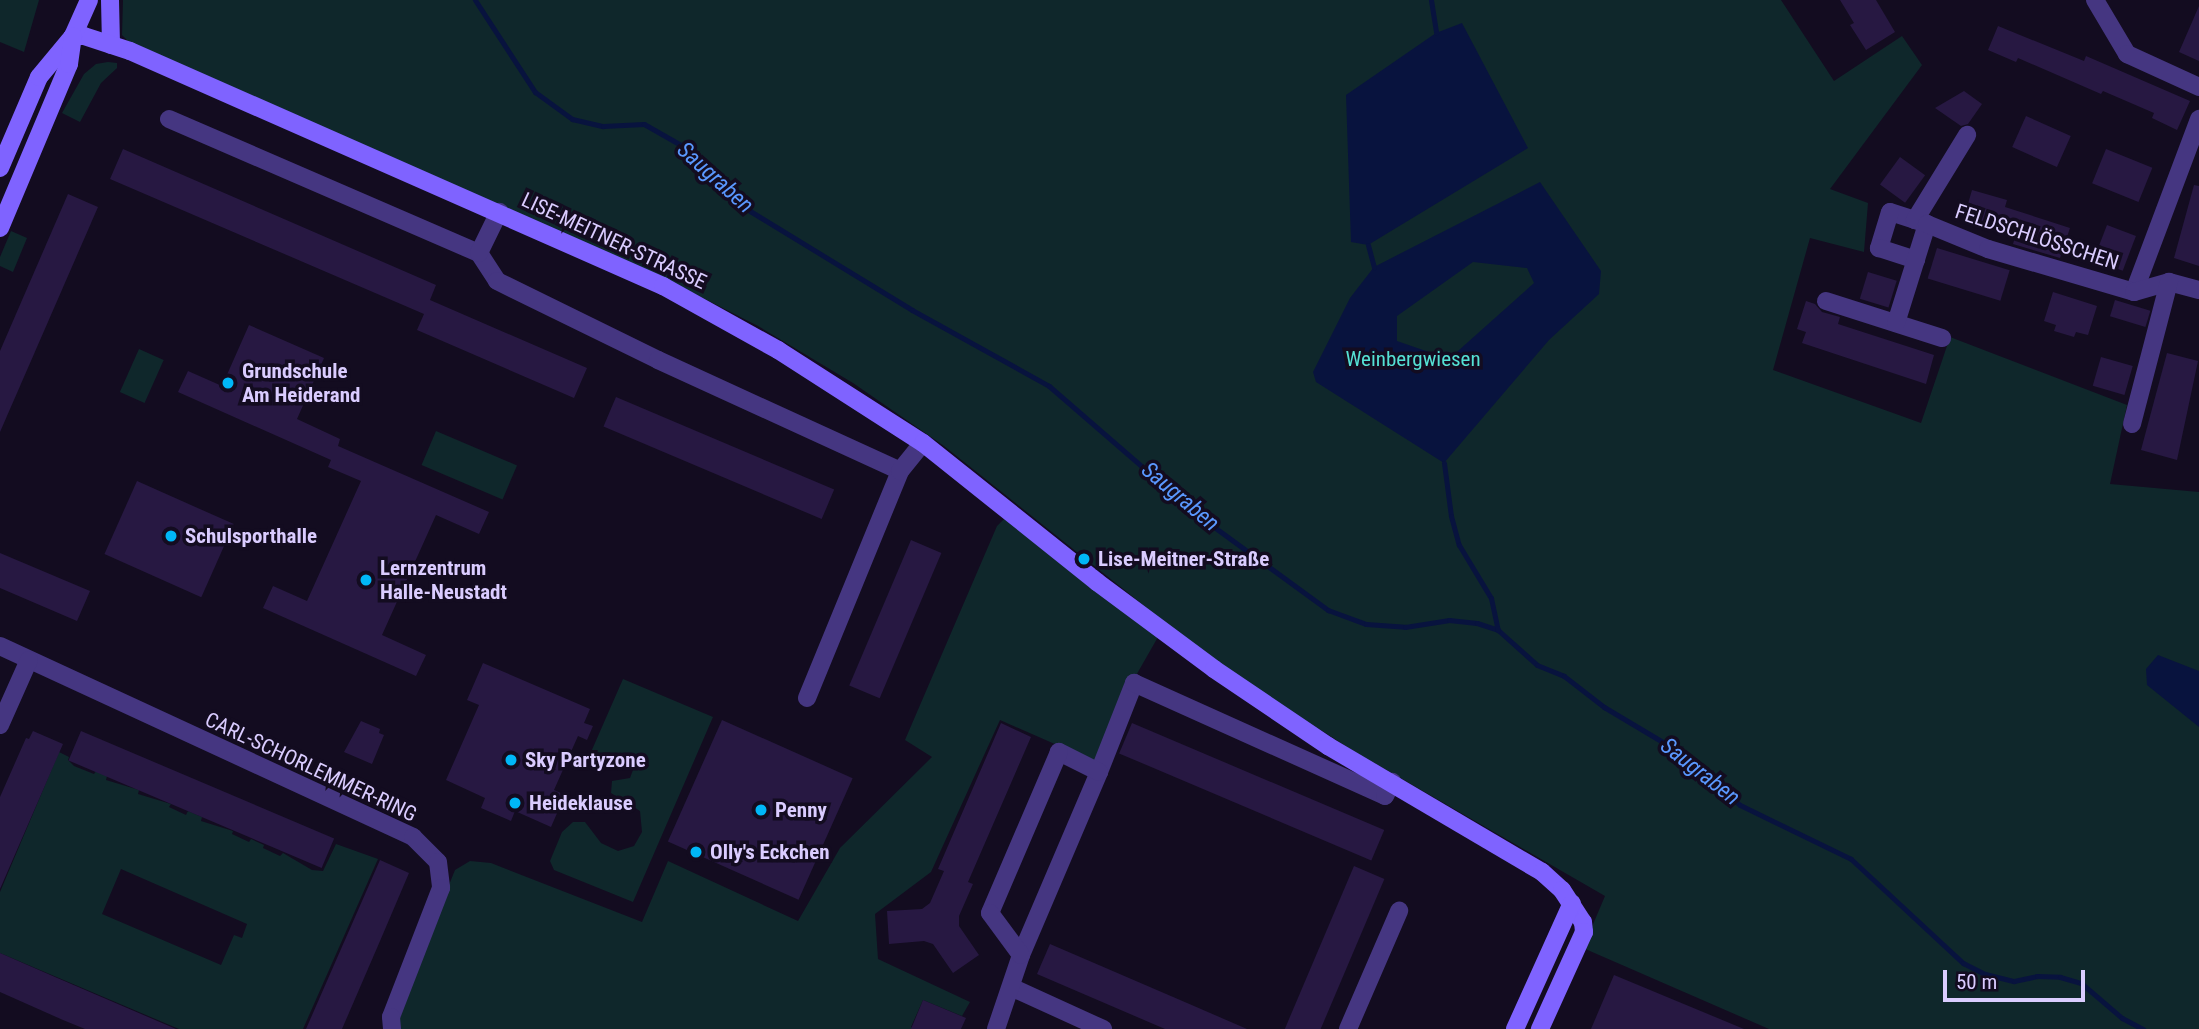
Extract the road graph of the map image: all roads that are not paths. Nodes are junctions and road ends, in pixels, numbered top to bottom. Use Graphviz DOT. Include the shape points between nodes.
graph roads {
  1 [pos="89,0"];
  2 [pos="110,0"];
  3 [pos="2095,0"];
  4 [pos="73,36"];
  5 [pos="111,45"];
  6 [pos="2199,87"];
  7 [pos="169,119"];
  8 [pos="2199,119"];
  9 [pos="1967,135"];
  10 [pos="0,168"];
  11 [pos="499,212"];
  12 [pos="1921,222"];
  13 [pos="0,228"];
  14 [pos="479,253"];
  15 [pos="1916,260"];
  16 [pos="2169,282"];
  17 [pos="2199,290"];
  18 [pos="2134,292"];
  19 [pos="1826,301"];
  20 [pos="1896,323"];
  21 [pos="1942,338"];
  22 [pos="2132,424"];
  23 [pos="923,443"];
  24 [pos="900,471"];
  25 [pos="0,646"];
  26 [pos="29,660"];
  27 [pos="807,698"];
  28 [pos="0,725"];
  29 [pos="1099,772"];
  30 [pos="1392,782"];
  31 [pos="1572,903"];
  32 [pos="1399,911"];
  33 [pos="1021,955"];
  34 [pos="1013,988"];
  35 [pos="1094,1027"];
  36 [pos="392,1029"];
  37 [pos="996,1029"];
  38 [pos="1348,1029"];
  39 [pos="1515,1029"];
  40 [pos="1540,1029"];
  1 -- 4 [label="street"];
  2 -- 5 [label="street"];
  3 -- 6 [label="street" via="2127,54"];
  4 -- 5 [label="street, LISE-MEITNER-STRASSE"];
  4 -- 10 [label="street" via="39,76"];
  4 -- 13 [label="street" via="69,64"];
  5 -- 11 [label="street, LISE-MEITNER-STRASSE"];
  7 -- 14 [label="street"];
  8 -- 18 [label="street, FELDSCHLÖSSCHEN"];
  9 -- 12 [label="street, FELDSCHLÖSSCHEN"];
  11 -- 14 [label="street, LISE-MEITNER-STRASSE"];
  11 -- 23 [label="street, LISE-MEITNER-STRASSE" via="663,286 778,350"];
  12 -- 15 [label="street, FELDSCHLÖSSCHEN"];
  12 -- 15 [label="street, FELDSCHLÖSSCHEN" via="1890,212 1879,248"];
  12 -- 18 [label="street, FELDSCHLÖSSCHEN" via="1988,249"];
  14 -- 24 [label="street" via="497,281"];
  15 -- 20 [label="street, FELDSCHLÖSSCHEN"];
  16 -- 17 [label="street"];
  16 -- 18 [label="street, FELDSCHLÖSSCHEN"];
  16 -- 22 [label="street"];
  19 -- 20 [label="street"];
  20 -- 21 [label="street"];
  23 -- 24 [label="street"];
  23 -- 30 [label="street, LISE-MEITNER-STRASSE" via="1214,669 1328,746"];
  24 -- 27 [label="street"];
  25 -- 26 [label="street, CARL-SCHORLEMMER-RING"];
  26 -- 28 [label="street"];
  26 -- 36 [label="street, CARL-SCHORLEMMER-RING" via="412,837 438,862 442,888 391,1017"];
  29 -- 30 [label="street" via="1134,683 1385,796"];
  29 -- 33 [label="street"];
  29 -- 33 [label="street" via="1059,752 990,913"];
  30 -- 31 [label="street, LISE-MEITNER-STRASSE" via="1542,872"];
  31 -- 39 [label="street"];
  31 -- 40 [label="street" via="1584,932"];
  32 -- 38 [label="street"];
  33 -- 34 [label="street"];
  34 -- 35 [label="street"];
  34 -- 37 [label="street"];
}
